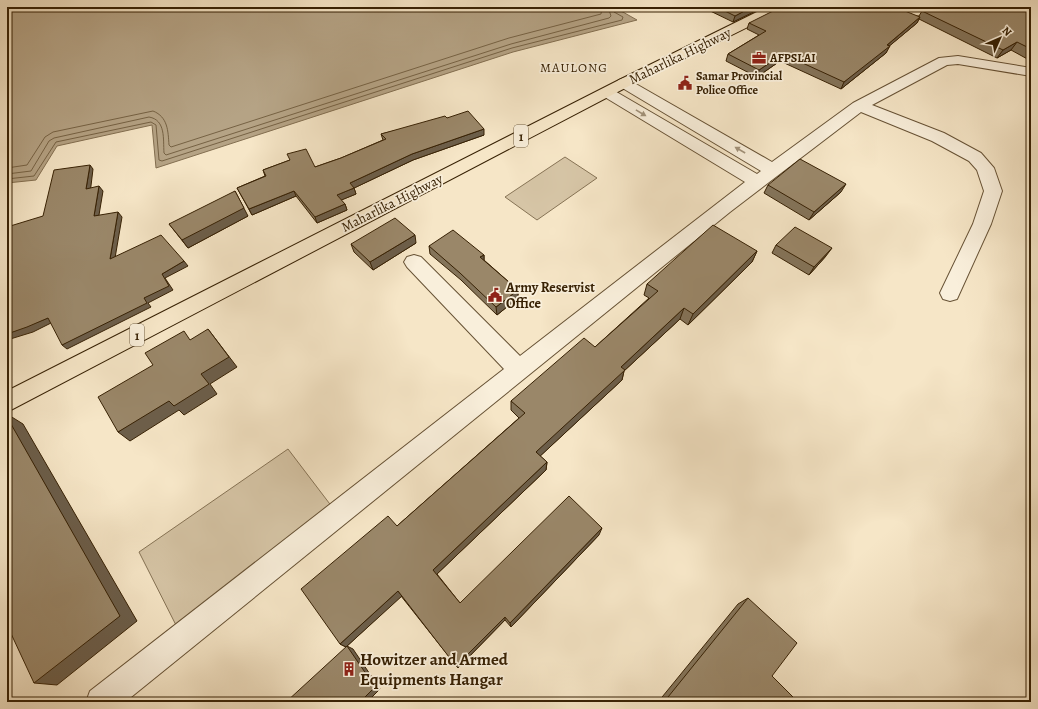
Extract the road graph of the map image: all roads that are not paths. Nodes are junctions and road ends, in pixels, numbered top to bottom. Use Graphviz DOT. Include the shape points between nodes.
graph roads {
  1 [pos="777,7"];
  2 [pos="1031,72"];
  3 [pos="624,83"];
  4 [pos="608,93"];
  5 [pos="859,106"];
  6 [pos="766,176"];
  7 [pos="414,262"];
  8 [pos="950,293"];
  9 [pos="519,370"];
  10 [pos="7,402"];
  11 [pos="101,702"];
  1 -- 3 [label="highway, Maharlika Highway / 1"];
  2 -- 5 [label="lane" via="958,60 944,61"];
  3 -- 4 [label="highway, Maharlika Highway / 1"];
  6 -- 3 [label="lane, one-way"];
  4 -- 6 [label="lane, one-way"];
  4 -- 10 [label="highway, Maharlika Highway / 1"];
  5 -- 6 [label="lane"];
  5 -- 8 [label="lane" via="938,137 976,157 985,168 993,191 982,224"];
  6 -- 9 [label="lane"];
  7 -- 9 [label="lane"];
  9 -- 11 [label="lane"];
}
